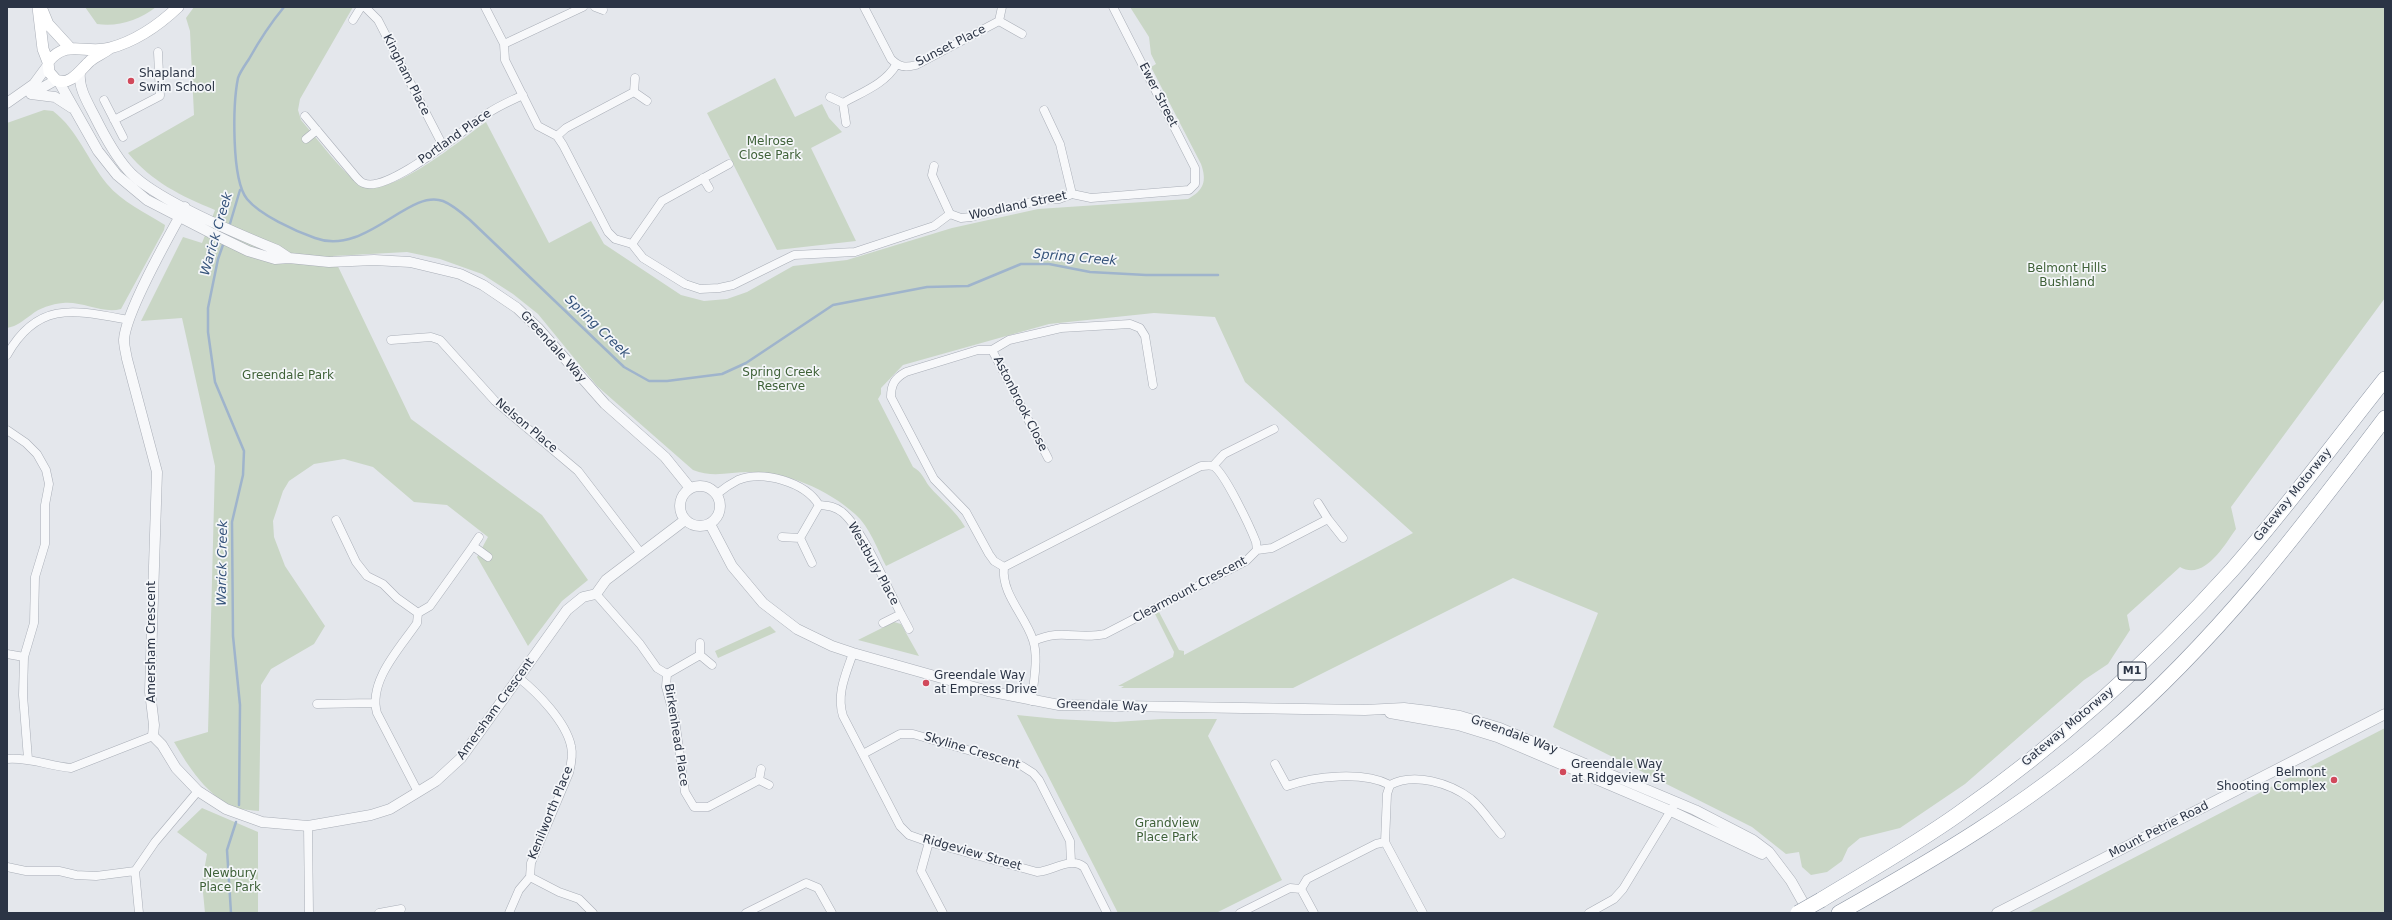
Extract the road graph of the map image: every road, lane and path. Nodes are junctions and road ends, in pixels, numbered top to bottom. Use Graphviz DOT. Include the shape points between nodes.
graph roads {
  1 [pos="38,7"];
  2 [pos="41,7"];
  3 [pos="178,7"];
  4 [pos="361,7"];
  5 [pos="365,7"];
  6 [pos="485,7"];
  7 [pos="582,7"];
  8 [pos="864,7"];
  9 [pos="1002,7"];
  10 [pos="1113,7"];
  11 [pos="353,20"];
  12 [pos="999,21"];
  13 [pos="1022,34"];
  14 [pos="504,44"];
  15 [pos="73,48"];
  16 [pos="110,48"];
  17 [pos="158,52"];
  18 [pos="48,63"];
  19 [pos="896,65"];
  20 [pos="83,69"];
  21 [pos="635,78"];
  22 [pos="57,81"];
  23 [pos="634,92"];
  24 [pos="31,94"];
  25 [pos="522,95"];
  26 [pos="830,97"];
  27 [pos="104,100"];
  28 [pos="11,101"];
  29 [pos="647,101"];
  30 [pos="843,103"];
  31 [pos="1044,110"];
  32 [pos="77,112"];
  33 [pos="305,116"];
  34 [pos="114,120"];
  35 [pos="846,123"];
  36 [pos="317,130"];
  37 [pos="557,136"];
  38 [pos="123,137"];
  39 [pos="306,139"];
  40 [pos="443,146"];
  41 [pos="729,164"];
  42 [pos="934,166"];
  43 [pos="703,178"];
  44 [pos="1195,184"];
  45 [pos="709,188"];
  46 [pos="1072,194"];
  47 [pos="185,207"];
  48 [pos="950,214"];
  49 [pos="179,218"];
  50 [pos="632,244"];
  51 [pos="289,258"];
  52 [pos="129,320"];
  53 [pos="7,336"];
  54 [pos="391,340"];
  55 [pos="15,342"];
  56 [pos="992,350"];
  57 [pos="7,355"];
  58 [pos="2385,379"];
  59 [pos="1153,385"];
  60 [pos="2385,418"];
  61 [pos="1274,429"];
  62 [pos="7,430"];
  63 [pos="1048,458"];
  64 [pos="1213,466"];
  65 [pos="690,488"];
  66 [pos="717,494"];
  67 [pos="1318,503"];
  68 [pos="819,505"];
  69 [pos="1328,519"];
  70 [pos="336,520"];
  71 [pos="685,520"];
  72 [pos="710,524"];
  73 [pos="478,537"];
  74 [pos="782,537"];
  75 [pos="800,538"];
  76 [pos="1343,538"];
  77 [pos="473,546"];
  78 [pos="1257,550"];
  79 [pos="640,552"];
  80 [pos="488,557"];
  81 [pos="812,563"];
  82 [pos="1004,567"];
  83 [pos="596,594"];
  84 [pos="418,613"];
  85 [pos="901,614"];
  86 [pos="884,623"];
  87 [pos="909,629"];
  88 [pos="1034,641"];
  89 [pos="700,643"];
  90 [pos="853,653"];
  91 [pos="7,654"];
  92 [pos="700,655"];
  93 [pos="24,657"];
  94 [pos="712,665"];
  95 [pos="667,674"];
  96 [pos="519,678"];
  97 [pos="1032,702"];
  98 [pos="374,703"];
  99 [pos="317,704"];
  100 [pos="1365,710"];
  101 [pos="2385,714"];
  102 [pos="153,736"];
  103 [pos="863,754"];
  104 [pos="7,759"];
  105 [pos="28,759"];
  106 [pos="1275,764"];
  107 [pos="761,770"];
  108 [pos="759,780"];
  109 [pos="769,785"];
  110 [pos="1390,785"];
  111 [pos="198,791"];
  112 [pos="418,792"];
  113 [pos="1676,801"];
  114 [pos="1671,811"];
  115 [pos="308,826"];
  116 [pos="1501,834"];
  117 [pos="929,842"];
  118 [pos="1385,842"];
  119 [pos="1071,862"];
  120 [pos="1779,864"];
  121 [pos="7,867"];
  122 [pos="135,871"];
  123 [pos="530,877"];
  124 [pos="1300,888"];
  125 [pos="401,909"];
  126 [pos="139,913"];
  127 [pos="309,913"];
  128 [pos="379,913"];
  129 [pos="509,913"];
  130 [pos="593,913"];
  131 [pos="746,913"];
  132 [pos="832,913"];
  133 [pos="943,913"];
  134 [pos="1107,913"];
  135 [pos="1240,913"];
  136 [pos="1314,913"];
  137 [pos="1423,913"];
  138 [pos="1589,913"];
  139 [pos="1798,913"];
  140 [pos="1810,913"];
  141 [pos="1839,913"];
  142 [pos="1997,913"];
  1 -- 18 [label="main road" via="43,49"];
  2 -- 15 [label="main road" via="48,24"];
  3 -- 16 [label="main road" via="150,30"];
  4 -- 11 [label="street"];
  5 -- 40 [label="street, Kingham Place" via="378,20"];
  6 -- 14 [label="street"];
  7 -- 14 [label="street"];
  8 -- 19 [label="street"];
  9 -- 12 [label="street, Sunset Place"];
  10 -- 44 [label="street, Ewer Street" via="1195,168"];
  12 -- 13 [label="street, Sunset Place"];
  12 -- 19 [label="street, Sunset Place" via="916,65 906,68"];
  14 -- 25 [label="street" via="505,60"];
  15 -- 16 [label="main road"];
  15 -- 18 [label="main road" via="55,54"];
  15 -- 20 [label="main road" via="86,57"];
  16 -- 20 [label="main road"];
  17 -- 34 [label="street" via="160,96"];
  18 -- 22 [label="main road" via="49,72"];
  18 -- 28 [label="street" via="34,84"];
  19 -- 30 [label="street" via="883,81"];
  20 -- 22 [label="main road" via="66,81"];
  20 -- 47 [label="street, Greendale Way" via="79,81 88,104 109,144 127,170 150,188"];
  21 -- 23 [label="street"];
  22 -- 24 [label="street"];
  22 -- 32 [label="street, Greendale Way"];
  23 -- 29 [label="street"];
  23 -- 37 [label="street" via="566,128"];
  24 -- 28 [label="street"];
  24 -- 32 [label="street" via="55,97"];
  25 -- 37 [label="street" via="538,126"];
  25 -- 40 [label="street, Portland Place" via="488,113"];
  26 -- 30 [label="street"];
  27 -- 34 [label="street"];
  30 -- 35 [label="street"];
  31 -- 46 [label="street" via="1060,144"];
  32 -- 49 [label="street, Greendale Way" via="98,151 116,175 147,200"];
  33 -- 36 [label="street, Portland Place"];
  34 -- 38 [label="street"];
  36 -- 39 [label="street"];
  36 -- 40 [label="street, Portland Place" via="362,183 384,181 422,162"];
  37 -- 50 [label="street" via="608,232 615,239"];
  41 -- 43 [label="street"];
  42 -- 48 [label="street" via="932,175"];
  43 -- 45 [label="street"];
  43 -- 50 [label="street" via="662,201"];
  44 -- 46 [label="street, Woodland Street" via="1183,192 1091,198"];
  46 -- 48 [label="street, Woodland Street" via="1060,199 1041,200 971,217 961,218"];
  47 -- 49 [label="street, Amersham Crescent"];
  47 -- 51 [label="street, Greendale Way"];
  48 -- 50 [label="street" via="934,226 855,252 794,255 732,285 719,288 700,289 685,284 643,258"];
  49 -- 51 [label="street, Greendale Way" via="248,251 275,259"];
  49 -- 52 [label="street, Amersham Crescent"];
  51 -- 65 [label="street, Greendale Way" via="330,262 410,262 460,274 483,285 517,308 538,328 605,404 665,457"];
  52 -- 55 [label="street" via="80,311 64,311 46,316 30,326"];
  52 -- 102 [label="street, Amersham Crescent" via="124,340 127,358 157,472 150,692"];
  53 -- 55 [label="street"];
  54 -- 79 [label="street, Nelson Place" via="431,337 440,340 495,401 578,471"];
  55 -- 57 [label="street"];
  56 -- 59 [label="street" via="1009,340 1061,328 1136,325 1145,336"];
  56 -- 63 [label="street, Astonbrook Close"];
  56 -- 82 [label="street" via="978,350 906,372 894,380 891,397 934,479 966,512 989,554 994,561"];
  58 -- 139 [label="highway, Gateway Motorway / M1, bridge" via="2232,569 2131,673 2045,749 1957,815"];
  60 -- 141 [label="highway, Gateway Motorway / M1" via="2265,574 2200,647 2135,710 2073,763 2018,804 1926,864"];
  61 -- 64 [label="street" via="1224,454"];
  62 -- 93 [label="street" via="37,454 46,470 49,484 45,505 45,544 35,577 34,623"];
  64 -- 78 [label="street, Clearmount Crescent" via="1222,475 1253,535"];
  64 -- 82 [label="street" via="1201,466"];
  65 -- 66 [label="street" via="702,486"];
  65 -- 71 [label="street" via="680,503"];
  66 -- 68 [label="street" via="738,480 752,477 778,479 800,486 813,496"];
  66 -- 72 [label="street" via="721,507 715,520"];
  67 -- 69 [label="street"];
  68 -- 75 [label="street"];
  68 -- 85 [label="street, Westbury Place" via="831,506 850,520"];
  69 -- 76 [label="street"];
  69 -- 78 [label="street" via="1272,548"];
  70 -- 84 [label="street" via="356,562 366,576 383,584"];
  71 -- 72 [label="street" via="697,526"];
  71 -- 79 [label="street"];
  72 -- 90 [label="street, Greendale Way" via="732,566 763,603 797,629"];
  73 -- 77 [label="street"];
  74 -- 75 [label="street"];
  75 -- 81 [label="street"];
  77 -- 80 [label="street"];
  77 -- 84 [label="street" via="430,606"];
  78 -- 88 [label="street, Clearmount Crescent" via="1246,561 1105,634 1090,637 1053,634"];
  79 -- 83 [label="street" via="606,580"];
  82 -- 88 [label="street" via="1004,583"];
  83 -- 95 [label="street, Birkenhead Place" via="640,644 657,668"];
  83 -- 96 [label="street, Amersham Crescent" via="583,597 567,610"];
  84 -- 98 [label="street" via="417,623 382,675"];
  85 -- 86 [label="street, Westbury Place"];
  85 -- 87 [label="street, Westbury Place"];
  88 -- 97 [label="street"];
  89 -- 92 [label="street"];
  90 -- 97 [label="street, Greendale Way"];
  90 -- 103 [label="street, Ridgeview Street" via="840,695 840,705"];
  91 -- 93 [label="street"];
  92 -- 94 [label="street"];
  92 -- 95 [label="street"];
  93 -- 105 [label="street" via="23,695"];
  95 -- 108 [label="street, Birkenhead Place" via="666,687 675,720 685,792 694,807 708,807"];
  96 -- 112 [label="street, Amersham Crescent" via="461,758 436,781"];
  96 -- 123 [label="street, Kenilworth Place" via="536,692 565,730 571,746 569,773 530,863"];
  97 -- 100 [label="street, Greendale Way" via="1098,707"];
  98 -- 99 [label="street"];
  98 -- 112 [label="street"];
  100 -- 113 [label="street, Greendale Way" via="1404,708 1467,718 1500,728"];
  100 -- 114 [label="street, Greendale Way" via="1451,723 1483,732"];
  101 -- 142 [label="street, Mount Petrie Road"];
  102 -- 105 [label="street" via="71,768"];
  102 -- 111 [label="street, Amersham Crescent" via="176,768"];
  103 -- 117 [label="street, Ridgeview Street" via="900,826 909,835"];
  103 -- 119 [label="street, Skyline Crescent" via="900,734 913,734 1022,766 1033,772 1039,780 1070,842"];
  104 -- 105 [label="street"];
  106 -- 110 [label="street" via="1287,786 1317,777 1380,780"];
  107 -- 108 [label="street"];
  108 -- 109 [label="street"];
  110 -- 116 [label="street" via="1404,779 1442,784 1472,800"];
  110 -- 118 [label="street" via="1387,794"];
  111 -- 115 [label="street, Amersham Crescent" via="226,809 262,822"];
  111 -- 122 [label="street" via="155,842"];
  112 -- 115 [label="street, Amersham Crescent" via="384,811 340,822"];
  113 -- 114 [label="street"];
  113 -- 120 [label="street, Greendale Way" via="1753,840 1769,852"];
  114 -- 120 [label="street, Greendale Way" via="1748,846"];
  114 -- 138 [label="street" via="1623,889 1614,898"];
  115 -- 127 [label="street"];
  117 -- 119 [label="street, Ridgeview Street" via="1037,872 1048,871"];
  117 -- 133 [label="street" via="921,871"];
  118 -- 124 [label="street" via="1376,844 1307,879"];
  118 -- 137 [label="street"];
  119 -- 134 [label="street" via="1079,862 1084,867"];
  120 -- 140 [label="street, Greendale Way"];
  121 -- 122 [label="street" via="26,871 59,871 96,876"];
  122 -- 126 [label="street"];
  123 -- 129 [label="street, Kenilworth Place" via="519,890"];
  123 -- 130 [label="street" via="579,899"];
  124 -- 135 [label="street" via="1290,888"];
  124 -- 136 [label="street"];
  125 -- 128 [label="street"];
  131 -- 132 [label="street" via="806,883 818,888"];
}
